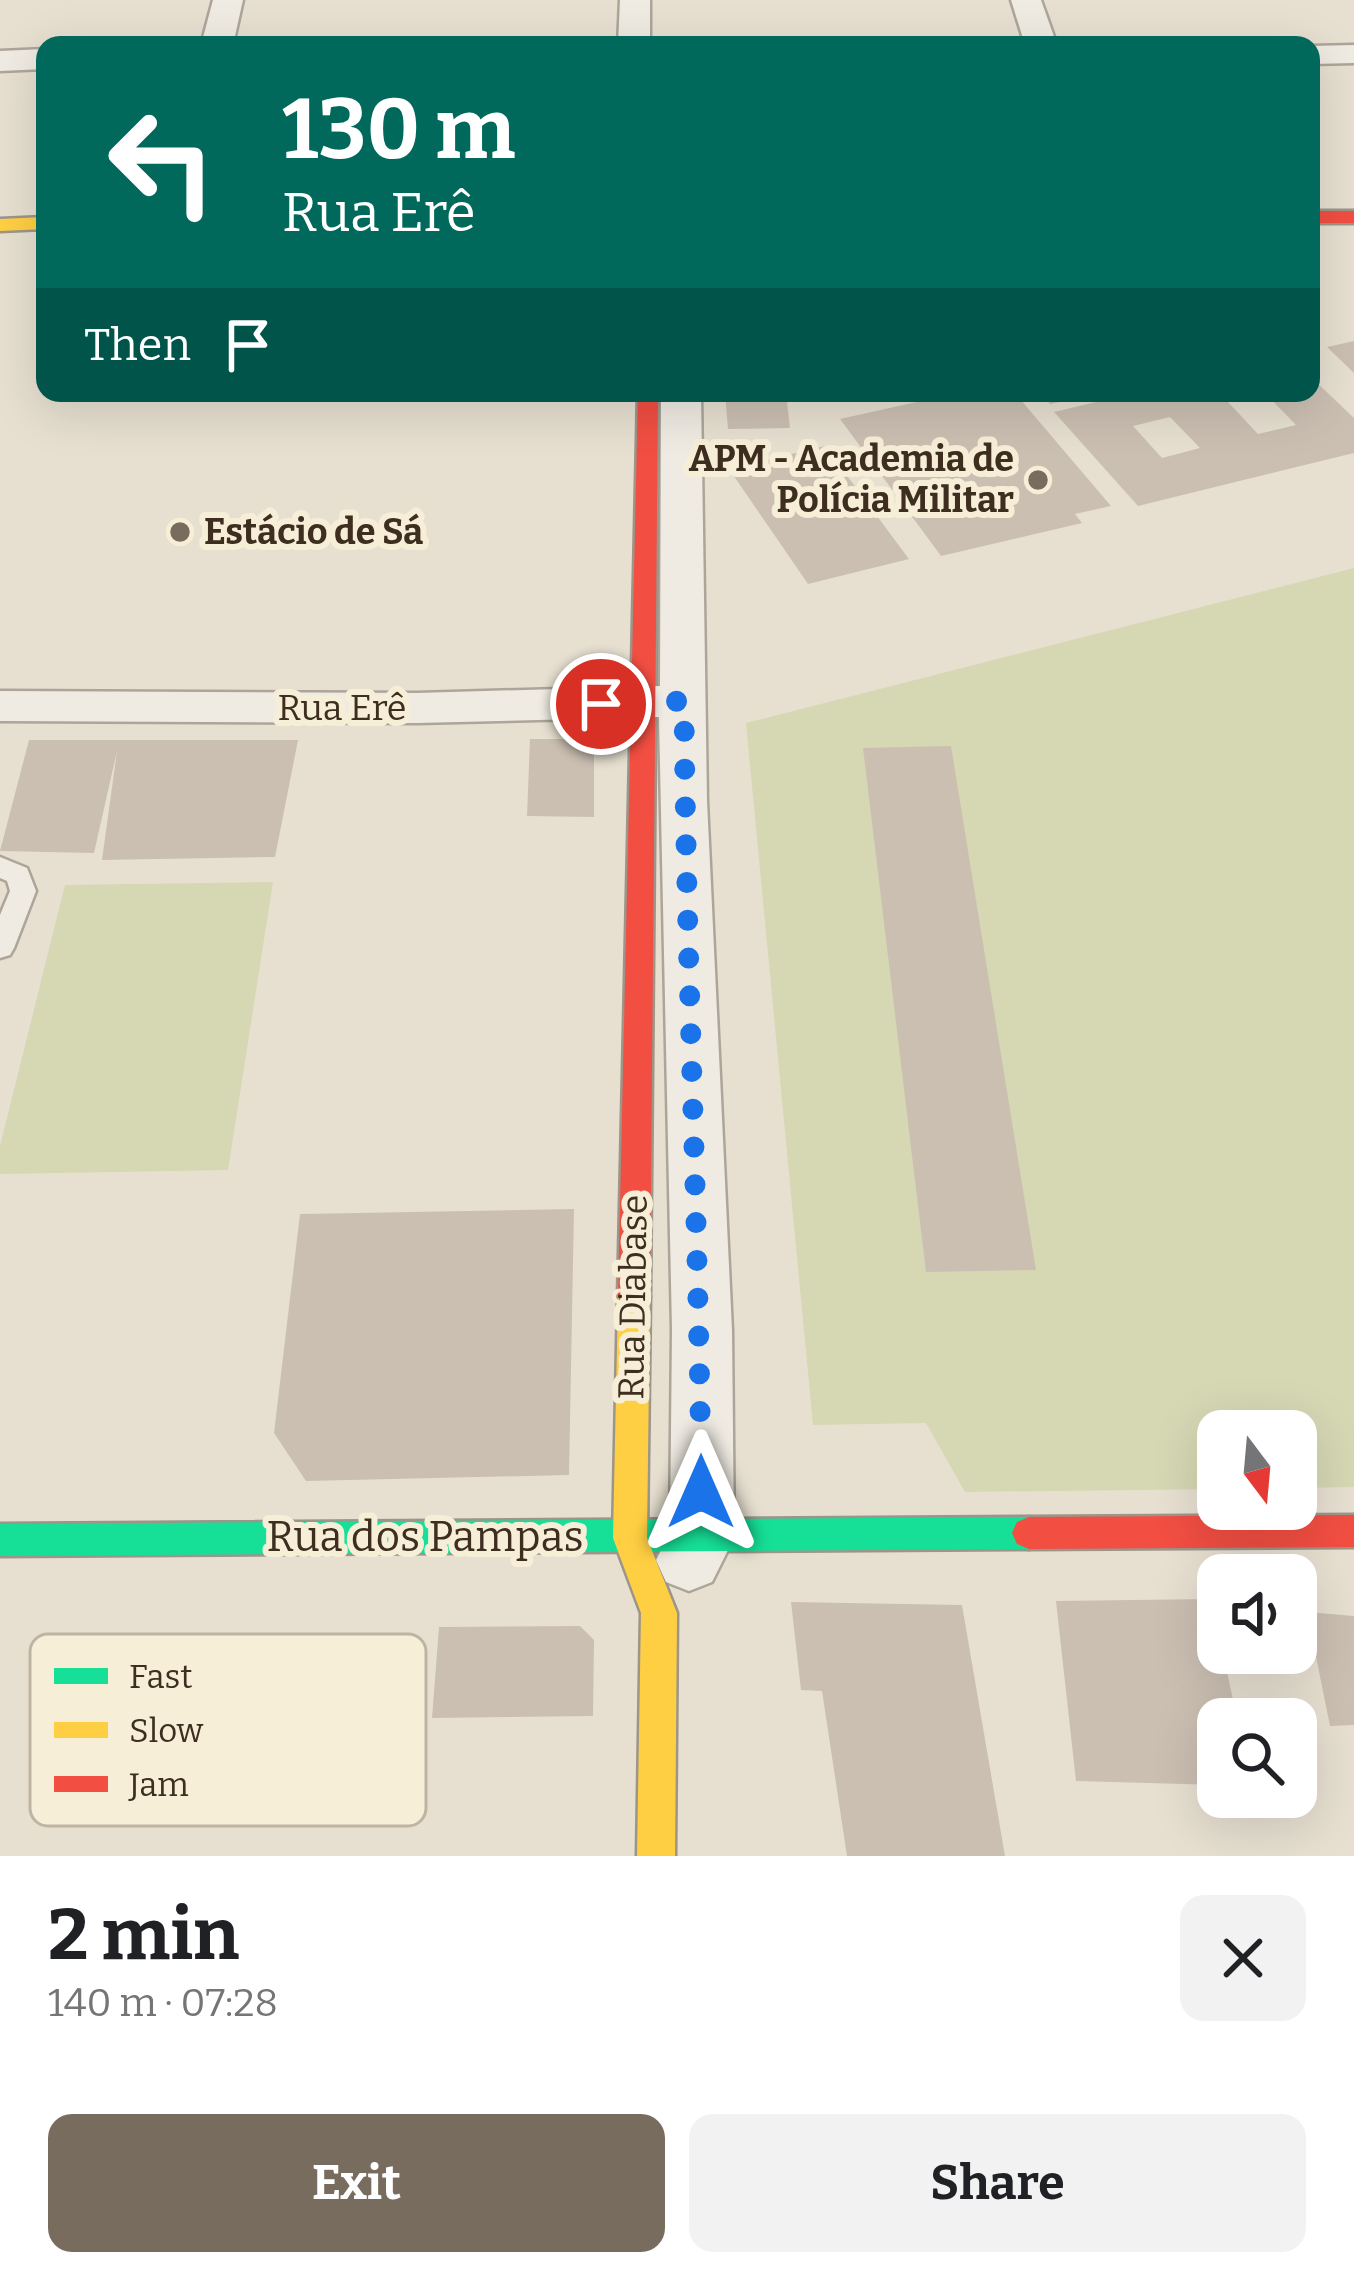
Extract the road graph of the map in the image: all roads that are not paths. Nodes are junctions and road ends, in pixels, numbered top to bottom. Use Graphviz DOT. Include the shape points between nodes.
graph roads {
  1 [pos="228,0"];
  2 [pos="634,0"];
  3 [pos="1026,0"];
  4 [pos="220,36"];
  5 [pos="634,36"];
  6 [pos="1038,36"];
  7 [pos="1354,54"];
  8 [pos="1320,55"];
  9 [pos="36,59"];
  10 [pos="0,61"];
  11 [pos="1320,217"];
  12 [pos="1354,217"];
  13 [pos="36,223"];
  14 [pos="0,225"];
  15 [pos="648,402"];
  16 [pos="680,402"];
  17 [pos="662,702"];
  18 [pos="0,706"];
  19 [pos="0,867"];
  20 [pos="0,948"];
  21 [pos="1354,1532"];
  22 [pos="630,1538"];
  23 [pos="702,1538"];
  24 [pos="0,1540"];
  25 [pos="659,1612"];
  26 [pos="656,1856"];
  1 -- 4 [label="street"];
  2 -- 5 [label="street"];
  3 -- 6 [label="street"];
  7 -- 8 [label="street"];
  9 -- 10 [label="street"];
  11 -- 12 [label="street"];
  13 -- 14 [label="street"];
  15 -- 17 [label="street, Rua Diabase"];
  16 -- 17 [label="street, Rua Diabase"];
  17 -- 18 [label="street, Rua Erê"];
  17 -- 22 [label="street, Rua Diabase"];
  17 -- 23 [label="street, Rua Diabase" via="683,824"];
  19 -- 20 [label="lane" via="19,875 23,891"];
  21 -- 23 [label="street, Rua dos Pampas"];
  22 -- 23 [label="street, Rua dos Pampas"];
  22 -- 24 [label="street, Rua dos Pampas"];
  22 -- 25 [label="street, Rua Diabase"];
  23 -- 25 [label="street"];
  25 -- 26 [label="street"];
}
